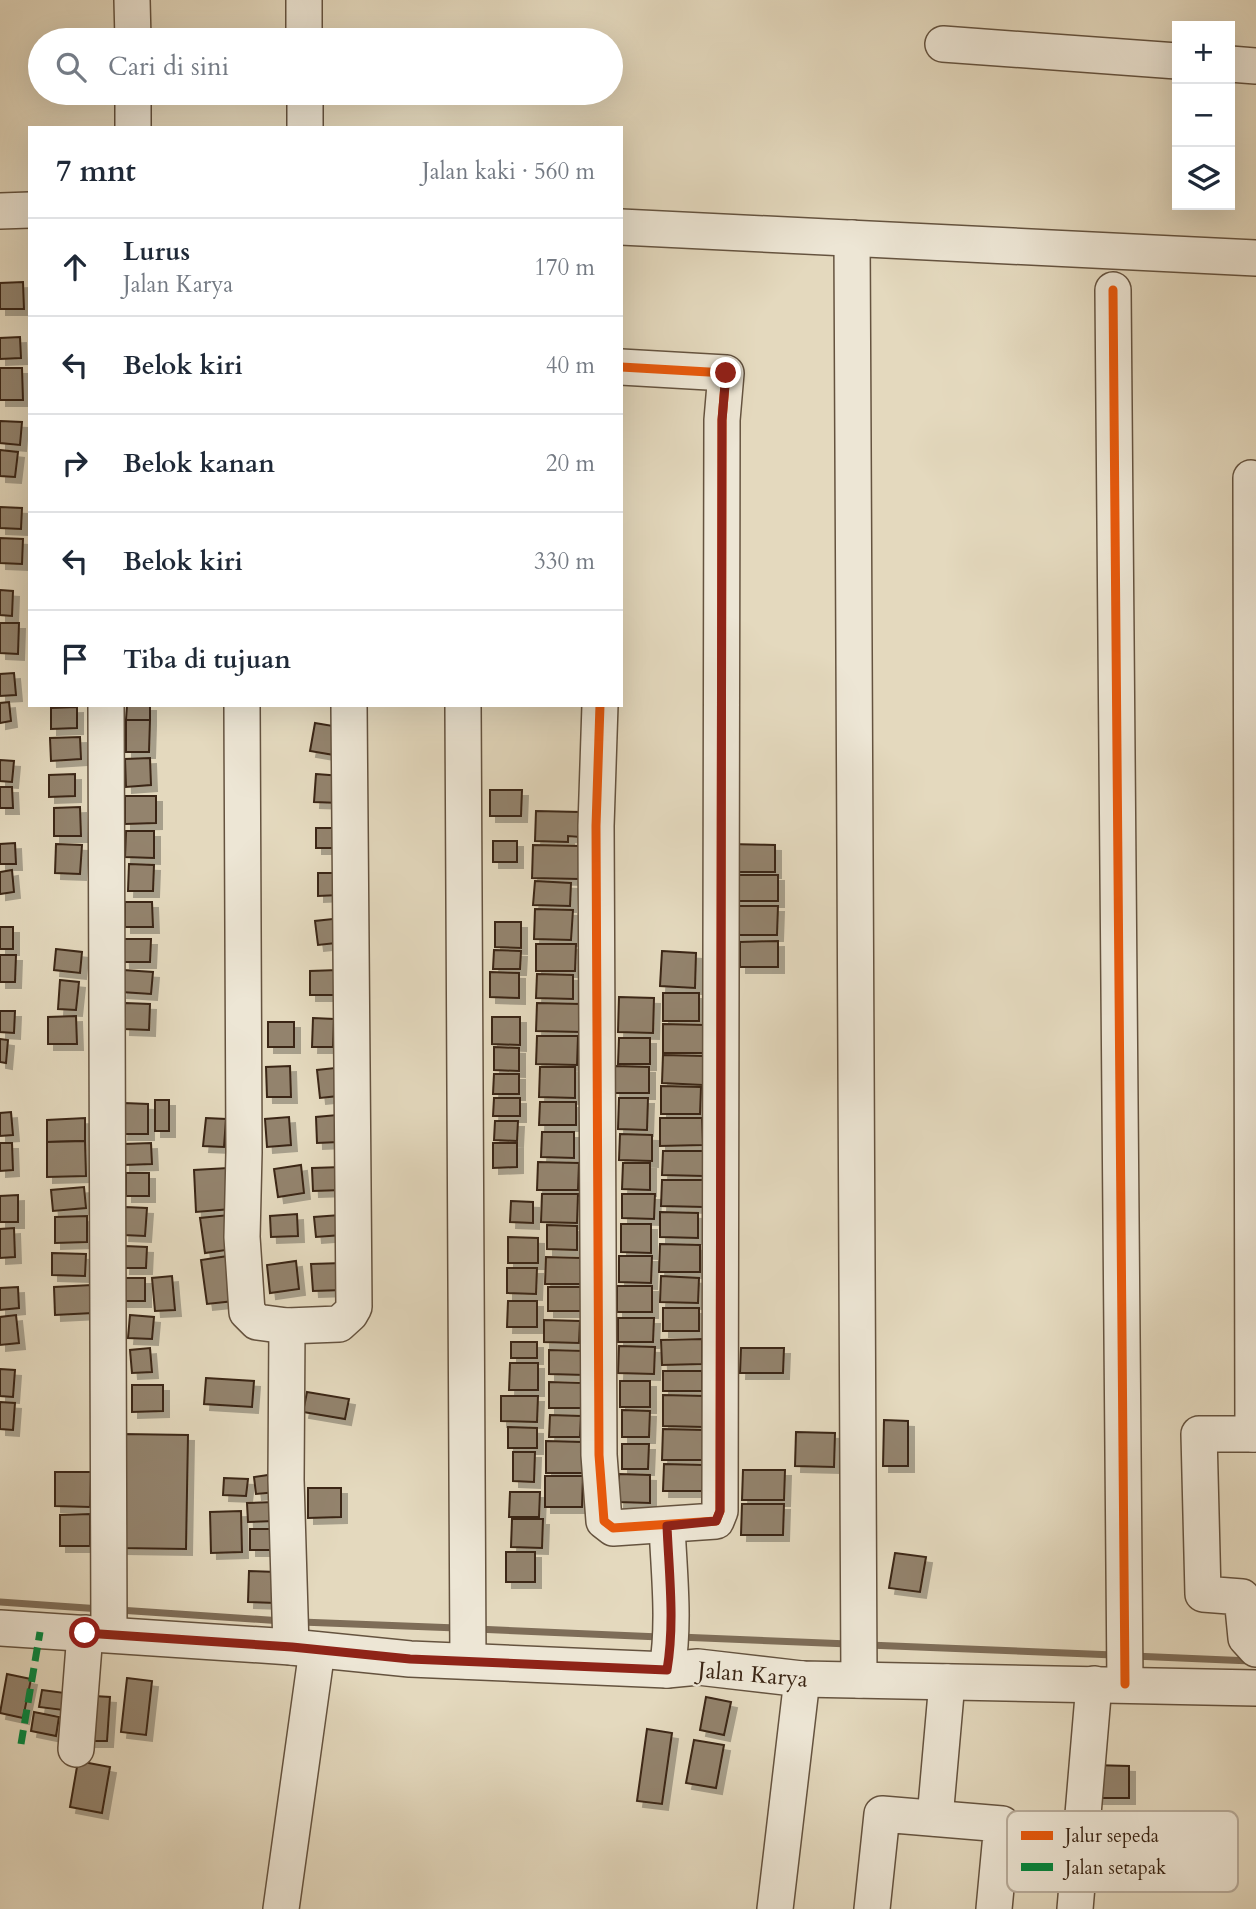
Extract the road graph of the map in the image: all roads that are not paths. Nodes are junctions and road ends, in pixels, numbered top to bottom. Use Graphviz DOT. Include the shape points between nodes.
graph roads {
  1 [pos="132,0"];
  2 [pos="304,0"];
  3 [pos="133,28"];
  4 [pos="304,28"];
  5 [pos="943,44"];
  6 [pos="1172,61"];
  7 [pos="1235,65"];
  8 [pos="1256,66"];
  9 [pos="133,105"];
  10 [pos="304,105"];
  11 [pos="133,126"];
  12 [pos="305,126"];
  13 [pos="28,210"];
  14 [pos="0,211"];
  15 [pos="623,227"];
  16 [pos="852,238"];
  17 [pos="1256,258"];
  18 [pos="1112,290"];
  19 [pos="623,367"];
  20 [pos="1251,478"];
  21 [pos="106,707"];
  22 [pos="242,707"];
  23 [pos="349,707"];
  24 [pos="463,707"];
  25 [pos="600,707"];
  26 [pos="1254,885"];
  27 [pos="287,1326"];
  28 [pos="1255,1434"];
  29 [pos="667,1526"];
  30 [pos="104,1622"];
  31 [pos="0,1628"];
  32 [pos="298,1636"];
  33 [pos="1256,1648"];
  34 [pos="859,1657"];
  35 [pos="468,1661"];
  36 [pos="668,1661"];
  37 [pos="1117,1670"];
  38 [pos="802,1679"];
  39 [pos="947,1682"];
  40 [pos="1256,1688"];
  41 [pos="76,1749"];
  42 [pos="1093,1811"];
  43 [pos="935,1818"];
  44 [pos="281,1909"];
  45 [pos="775,1909"];
  46 [pos="872,1909"];
  47 [pos="994,1909"];
  1 -- 3 [label="street"];
  2 -- 4 [label="street"];
  5 -- 6 [label="street"];
  7 -- 8 [label="street"];
  9 -- 11 [label="street"];
  10 -- 12 [label="street"];
  13 -- 14 [label="street"];
  15 -- 16 [label="street"];
  16 -- 17 [label="street"];
  16 -- 34 [label="street"];
  18 -- 37 [label="street"];
  19 -- 29 [label="street" via="726,373 722,420 720,1511 716,1521"];
  20 -- 26 [label="street"];
  21 -- 30 [label="street"];
  22 -- 27 [label="street" via="242,1237 247,1312 257,1322"];
  23 -- 27 [label="street" via="354,1307 339,1324"];
  24 -- 35 [label="street"];
  25 -- 29 [label="street" via="596,839 602,1508 604,1521 613,1528"];
  26 -- 28 [label="street"];
  27 -- 32 [label="street" via="286,1480"];
  28 -- 33 [label="street" via="1199,1434 1203,1594 1242,1597 1246,1638"];
  29 -- 36 [label="street"];
  30 -- 31 [label="street, Jalan Karya"];
  30 -- 32 [label="street, Jalan Karya"];
  30 -- 41 [label="street"];
  32 -- 35 [label="street, Jalan Karya" via="410,1659"];
  32 -- 44 [label="street"];
  34 -- 38 [label="street, Jalan Karya"];
  34 -- 39 [label="street, Jalan Karya"];
  35 -- 36 [label="street, Jalan Karya"];
  36 -- 38 [label="street, Jalan Karya"];
  37 -- 39 [label="street, Jalan Karya"];
  37 -- 40 [label="street, Jalan Karya"];
  37 -- 42 [label="street"];
  38 -- 45 [label="street"];
  39 -- 43 [label="street"];
  43 -- 46 [label="street" via="882,1814"];
  43 -- 47 [label="street" via="1002,1824"];
}
